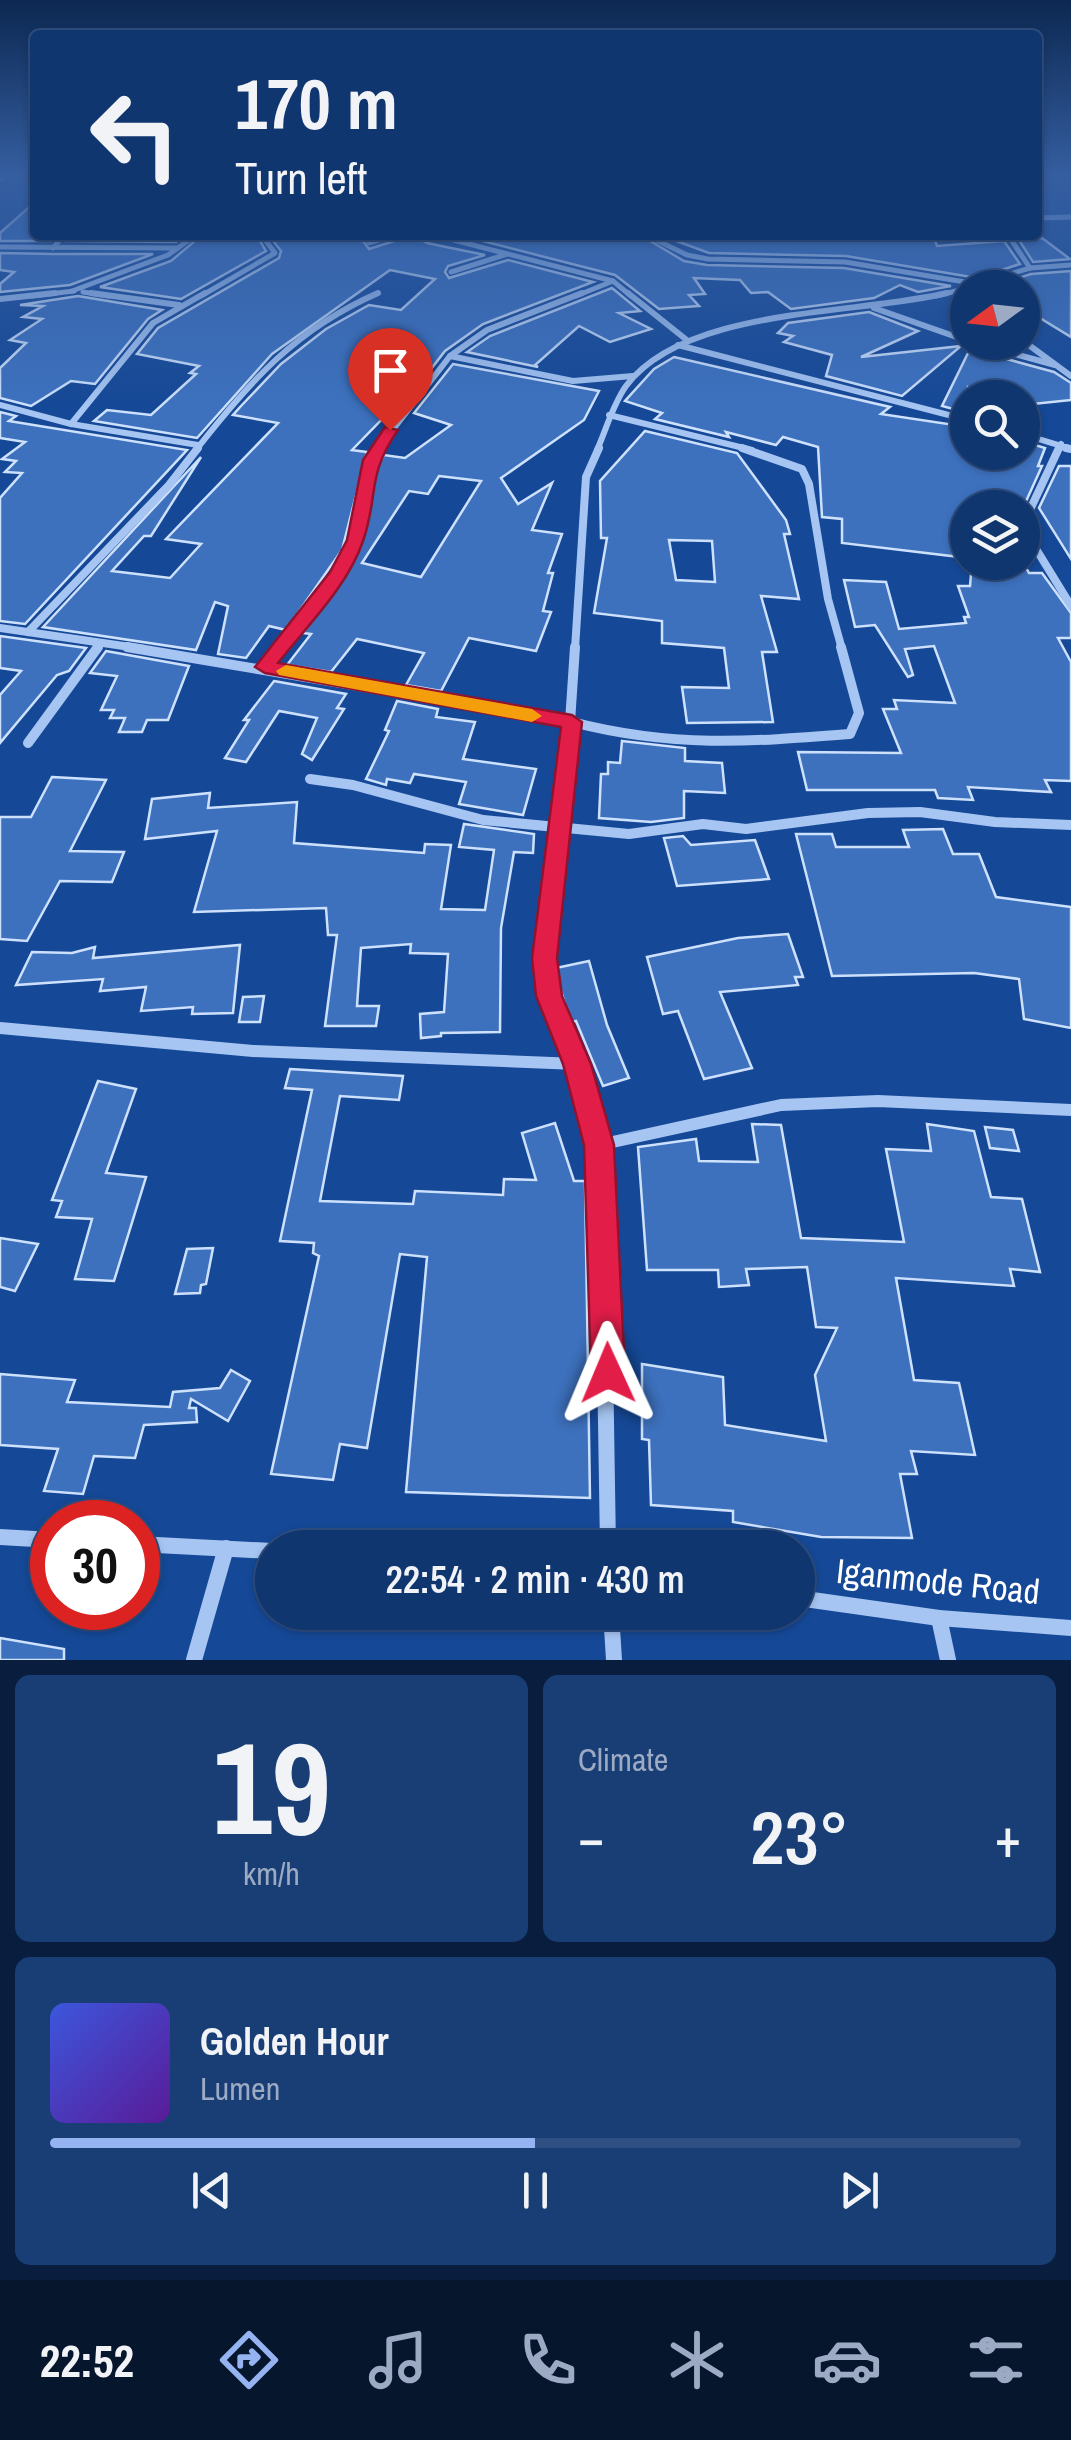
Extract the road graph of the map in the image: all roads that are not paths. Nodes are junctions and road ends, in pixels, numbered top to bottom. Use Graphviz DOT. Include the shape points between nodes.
graph roads {
  1 [pos="170,251"];
  2 [pos="273,251"];
  3 [pos="497,251"];
  4 [pos="679,251"];
  5 [pos="1019,251"];
  6 [pos="507,254"];
  7 [pos="1071,264"];
  8 [pos="1054,265"];
  9 [pos="1030,268"];
  10 [pos="1024,270"];
  11 [pos="451,272"];
  12 [pos="1071,274"];
  13 [pos="613,281"];
  14 [pos="99,284"];
  15 [pos="950,284"];
  16 [pos="72,291"];
  17 [pos="950,291"];
  18 [pos="114,293"];
  19 [pos="378,293"];
  20 [pos="0,299"];
  21 [pos="179,305"];
  22 [pos="872,307"];
  23 [pos="950,335"];
  24 [pos="682,343"];
  25 [pos="1040,354"];
  26 [pos="450,356"];
  27 [pos="1034,360"];
  28 [pos="1055,366"];
  29 [pos="634,376"];
  30 [pos="1071,376"];
  31 [pos="0,405"];
  32 [pos="609,415"];
  33 [pos="950,415"];
  34 [pos="71,424"];
  35 [pos="1040,439"];
  36 [pos="198,444"];
  37 [pos="1061,444"];
  38 [pos="1071,450"];
  39 [pos="1071,606"];
  40 [pos="0,628"];
  41 [pos="28,632"];
  42 [pos="99,646"];
  43 [pos="265,667"];
  44 [pos="572,722"];
  45 [pos="28,744"];
  46 [pos="310,778"];
  47 [pos="1071,825"];
  48 [pos="563,828"];
  49 [pos="0,1028"];
  50 [pos="577,1064"];
  51 [pos="1071,1110"];
  52 [pos="599,1145"];
  53 [pos="608,1530"];
  54 [pos="0,1537"];
  55 [pos="30,1539"];
  56 [pos="160,1545"];
  57 [pos="226,1548"];
  58 [pos="255,1550"];
  59 [pos="815,1600"];
  60 [pos="938,1618"];
  61 [pos="1071,1628"];
  62 [pos="612,1630"];
  63 [pos="194,1660"];
  64 [pos="614,1660"];
  65 [pos="948,1660"];
  1 -- 14 [label="street"];
  2 -- 21 [label="street"];
  3 -- 6 [label="street"];
  4 -- 15 [label="street" via="708,259 844,262"];
  5 -- 9 [label="street"];
  6 -- 11 [label="street"];
  6 -- 13 [label="street"];
  7 -- 8 [label="street"];
  8 -- 9 [label="street"];
  8 -- 12 [label="street"];
  9 -- 10 [label="street"];
  13 -- 24 [label="street"];
  13 -- 26 [label="street" via="487,330"];
  14 -- 16 [label="street"];
  14 -- 18 [label="street"];
  16 -- 18 [label="street"];
  16 -- 20 [label="street"];
  17 -- 22 [label="street"];
  18 -- 21 [label="street"];
  19 -- 36 [label="street" via="330,314 283,350"];
  21 -- 34 [label="street" via="130,346"];
  22 -- 23 [label="street"];
  22 -- 24 [label="street" via="746,325"];
  24 -- 29 [label="street"];
  24 -- 33 [label="street"];
  25 -- 28 [label="street"];
  26 -- 29 [label="street" via="572,381"];
  26 -- 43 [label="street" via="370,460 356,540"];
  27 -- 28 [label="street"];
  28 -- 30 [label="street"];
  29 -- 32 [label="street"];
  31 -- 34 [label="street"];
  32 -- 44 [label="street" via="586,477"];
  32 -- 44 [label="street" via="778,457 802,470 858,722 841,737 715,744 633,738"];
  34 -- 36 [label="street"];
  35 -- 37 [label="street"];
  36 -- 41 [label="street" via="169,485"];
  37 -- 38 [label="street"];
  37 -- 39 [label="street" via="1025,531"];
  40 -- 41 [label="street"];
  41 -- 42 [label="street"];
  42 -- 43 [label="street"];
  42 -- 45 [label="street"];
  43 -- 44 [label="street"];
  44 -- 48 [label="street"];
  46 -- 48 [label="street" via="483,820"];
  47 -- 48 [label="street" via="920,812 823,816 746,829 703,824 628,834"];
  48 -- 50 [label="street" via="545,958 549,996"];
  49 -- 50 [label="street" via="253,1051"];
  50 -- 52 [label="street"];
  51 -- 52 [label="street" via="878,1101 781,1106"];
  52 -- 53 [label="street"];
  54 -- 55 [label="street"];
  56 -- 57 [label="street"];
  57 -- 58 [label="street"];
  57 -- 63 [label="street"];
  59 -- 60 [label="street, Iganmode Road"];
  60 -- 61 [label="street, Iganmode Road"];
  60 -- 65 [label="street"];
  62 -- 64 [label="street"];
}
